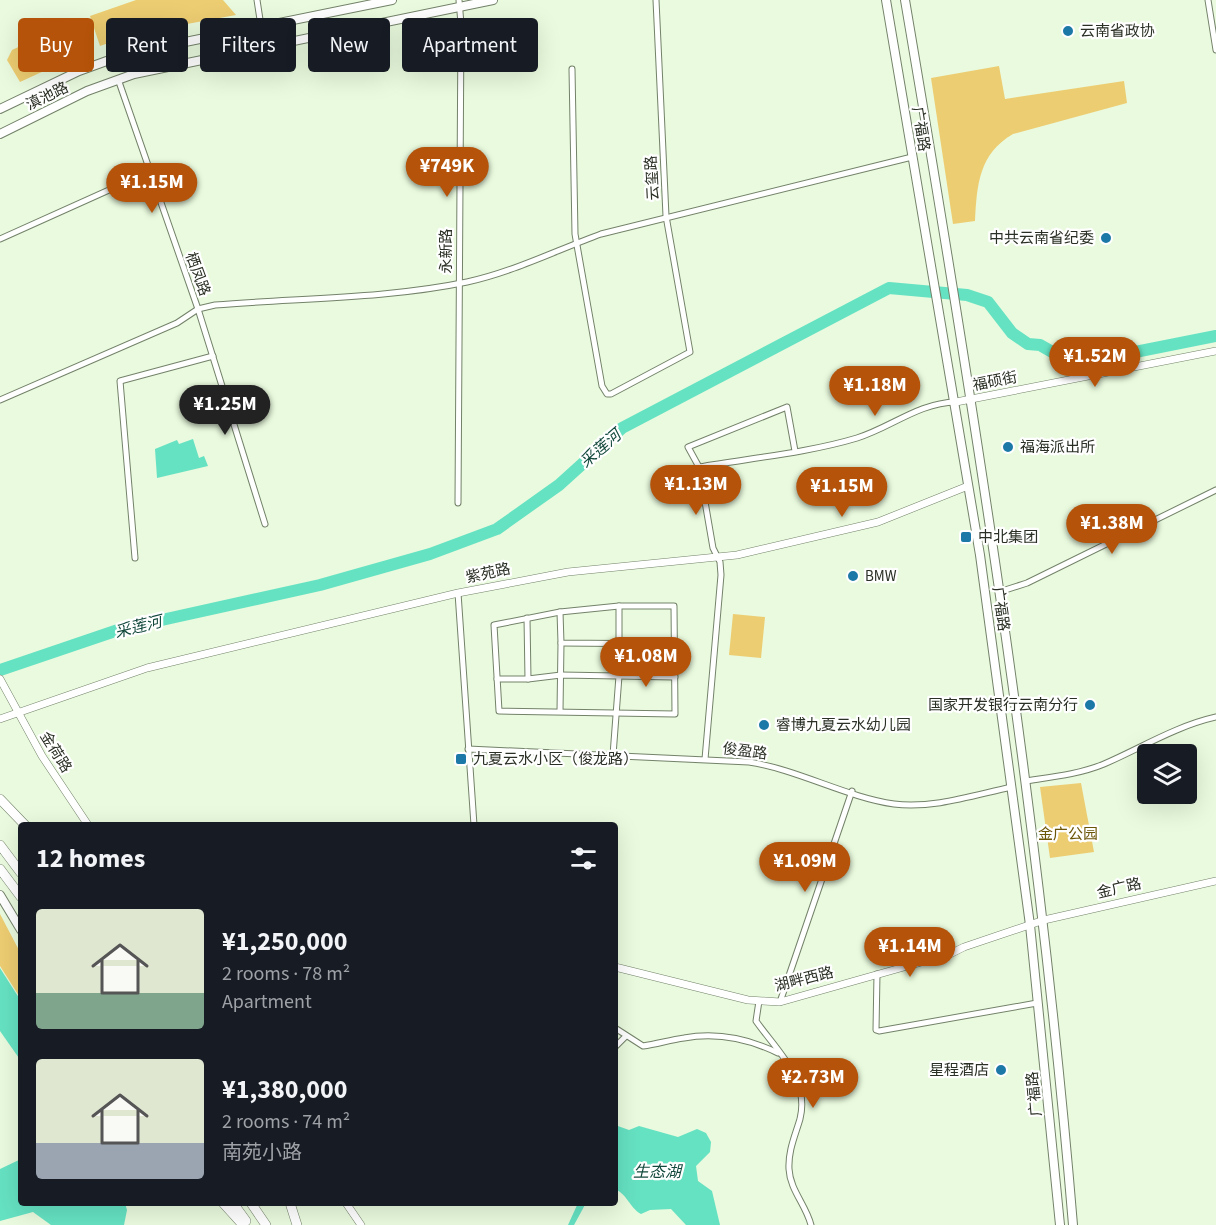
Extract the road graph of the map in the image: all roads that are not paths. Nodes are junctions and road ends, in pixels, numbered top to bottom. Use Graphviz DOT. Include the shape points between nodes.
graph roads {
  1 [pos="257,0"];
  2 [pos="392,0"];
  3 [pos="494,0"];
  4 [pos="656,0"];
  5 [pos="886,0"];
  6 [pos="905,0"];
  7 [pos="1208,0"];
  8 [pos="459,4"];
  9 [pos="1214,16"];
  10 [pos="260,18"];
  11 [pos="296,19"];
  12 [pos="200,39"];
  13 [pos="1216,50"];
  14 [pos="572,69"];
  15 [pos="118,79"];
  16 [pos="0,109"];
  17 [pos="0,134"];
  18 [pos="912,157"];
  19 [pos="149,172"];
  20 [pos="666,216"];
  21 [pos="0,239"];
  22 [pos="577,243"];
  23 [pos="458,283"];
  24 [pos="198,309"];
  25 [pos="1216,351"];
  26 [pos="213,356"];
  27 [pos="0,400"];
  28 [pos="970,400"];
  29 [pos="956,402"];
  30 [pos="795,451"];
  31 [pos="699,467"];
  32 [pos="968,486"];
  33 [pos="1216,490"];
  34 [pos="458,503"];
  35 [pos="265,524"];
  36 [pos="135,558"];
  37 [pos="717,558"];
  38 [pos="999,592"];
  39 [pos="458,593"];
  40 [pos="619,606"];
  41 [pos="560,612"];
  42 [pos="527,618"];
  43 [pos="619,642"];
  44 [pos="561,643"];
  45 [pos="674,644"];
  46 [pos="561,675"];
  47 [pos="619,676"];
  48 [pos="675,676"];
  49 [pos="0,679"];
  50 [pos="497,679"];
  51 [pos="528,679"];
  52 [pos="560,711"];
  53 [pos="617,712"];
  54 [pos="17,714"];
  55 [pos="1216,717"];
  56 [pos="0,719"];
  57 [pos="468,749"];
  58 [pos="613,755"];
  59 [pos="705,759"];
  60 [pos="1026,781"];
  61 [pos="1012,788"];
  62 [pos="852,791"];
  63 [pos="0,799"];
  64 [pos="21,822"];
  65 [pos="86,822"];
  66 [pos="474,822"];
  67 [pos="0,845"];
  68 [pos="0,869"];
  69 [pos="18,869"];
  70 [pos="1216,881"];
  71 [pos="18,893"];
  72 [pos="0,895"];
  73 [pos="1044,920"];
  74 [pos="18,925"];
  75 [pos="1030,925"];
  76 [pos="618,968"];
  77 [pos="877,974"];
  78 [pos="759,1002"];
  79 [pos="780,1002"];
  80 [pos="1037,1003"];
  81 [pos="618,1030"];
  82 [pos="626,1036"];
  83 [pos="618,1044"];
  84 [pos="785,1057"];
  85 [pos="226,1206"];
  86 [pos="235,1206"];
  87 [pos="253,1206"];
  88 [pos="291,1206"];
  89 [pos="348,1206"];
  90 [pos="243,1225"];
  91 [pos="249,1225"];
  92 [pos="266,1225"];
  93 [pos="297,1225"];
  94 [pos="361,1225"];
  95 [pos="811,1225"];
  96 [pos="1060,1225"];
  97 [pos="1073,1225"];
  1 -- 10 [label="street"];
  2 -- 11 [label="main road, 滇池路"];
  3 -- 8 [label="main road, 滇池路"];
  4 -- 20 [label="street, 云玺路"];
  5 -- 18 [label="main road, 广福路"];
  6 -- 28 [label="main road, 广福路"];
  7 -- 9 [label="street"];
  8 -- 15 [label="main road, 滇池路"];
  8 -- 23 [label="street, 永新路"];
  9 -- 13 [label="street"];
  12 -- 16 [label="main road, 滇池路" via="126,54"];
  14 -- 22 [label="street"];
  15 -- 17 [label="main road, 滇池路"];
  15 -- 19 [label="street, 栖凤路"];
  18 -- 20 [label="street"];
  18 -- 29 [label="main road, 广福路"];
  19 -- 21 [label="street"];
  19 -- 24 [label="street, 栖凤路"];
  20 -- 22 [label="street"];
  20 -- 22 [label="street, 云玺路" via="690,352 608,394 602,386"];
  22 -- 23 [label="street" via="554,254"];
  23 -- 24 [label="street" via="215,304"];
  23 -- 34 [label="street, 永新路"];
  24 -- 26 [label="street, 栖凤路"];
  24 -- 27 [label="street" via="177,323"];
  25 -- 28 [label="street, 福硕街"];
  26 -- 35 [label="street, 栖凤路"];
  26 -- 36 [label="street" via="120,381"];
  28 -- 29 [label="street, 福硕街"];
  28 -- 38 [label="main road, 广福路"];
  29 -- 30 [label="street" via="930,404 858,438"];
  29 -- 32 [label="main road, 广福路"];
  30 -- 31 [label="street"];
  30 -- 31 [label="street" via="787,407 688,447"];
  31 -- 37 [label="street"];
  32 -- 37 [label="street, 紫苑路" via="878,522"];
  32 -- 61 [label="main road, 广福路"];
  33 -- 38 [label="street" via="1027,583"];
  37 -- 39 [label="street, 紫苑路" via="568,572"];
  37 -- 59 [label="street" via="722,575"];
  38 -- 60 [label="main road, 广福路"];
  39 -- 54 [label="street, 紫苑路" via="147,668"];
  39 -- 57 [label="street"];
  40 -- 41 [label="street"];
  40 -- 43 [label="street"];
  40 -- 45 [label="street" via="674,606"];
  41 -- 42 [label="street"];
  41 -- 44 [label="street"];
  42 -- 50 [label="street" via="494,625"];
  42 -- 51 [label="street"];
  43 -- 44 [label="street"];
  43 -- 45 [label="street"];
  43 -- 47 [label="street"];
  44 -- 46 [label="street"];
  45 -- 48 [label="street"];
  46 -- 47 [label="street"];
  46 -- 51 [label="street"];
  46 -- 52 [label="street"];
  47 -- 48 [label="street"];
  47 -- 53 [label="street"];
  48 -- 53 [label="street" via="675,714"];
  49 -- 54 [label="street, 金荷路"];
  50 -- 51 [label="street"];
  50 -- 52 [label="street" via="499,711"];
  52 -- 53 [label="street"];
  53 -- 58 [label="street"];
  54 -- 56 [label="street, 紫苑路"];
  54 -- 65 [label="street, 金荷路"];
  55 -- 60 [label="street" via="1103,765"];
  57 -- 58 [label="street, 俊盈路"];
  57 -- 66 [label="street"];
  58 -- 59 [label="street, 俊盈路"];
  59 -- 62 [label="street, 俊盈路" via="764,764"];
  60 -- 73 [label="main road, 广福路"];
  61 -- 62 [label="street, 俊盈路" via="918,804 894,803"];
  61 -- 75 [label="main road, 广福路"];
  62 -- 79 [label="street"];
  63 -- 64 [label="highway"];
  67 -- 69 [label="highway"];
  68 -- 71 [label="highway"];
  70 -- 73 [label="street, 金广路"];
  72 -- 74 [label="main road"];
  73 -- 75 [label="street, 金广路"];
  73 -- 97 [label="main road, 广福路"];
  75 -- 77 [label="street, 湖畔西路" via="950,954"];
  75 -- 80 [label="main road, 广福路"];
  76 -- 78 [label="street, 湖畔西路"];
  77 -- 79 [label="street, 湖畔西路"];
  77 -- 80 [label="street" via="875,1021 879,1031"];
  78 -- 79 [label="street, 湖畔西路"];
  78 -- 84 [label="street" via="756,1022"];
  80 -- 96 [label="main road, 广福路"];
  81 -- 82 [label="street"];
  82 -- 83 [label="street"];
  82 -- 84 [label="street" via="643,1046 685,1037 731,1037 749,1040"];
  84 -- 95 [label="street" via="795,1074 801,1103 790,1152 791,1180"];
  85 -- 90 [label="highway"];
  86 -- 91 [label="highway"];
  87 -- 92 [label="highway"];
  88 -- 93 [label="highway"];
  89 -- 94 [label="street"];
}
